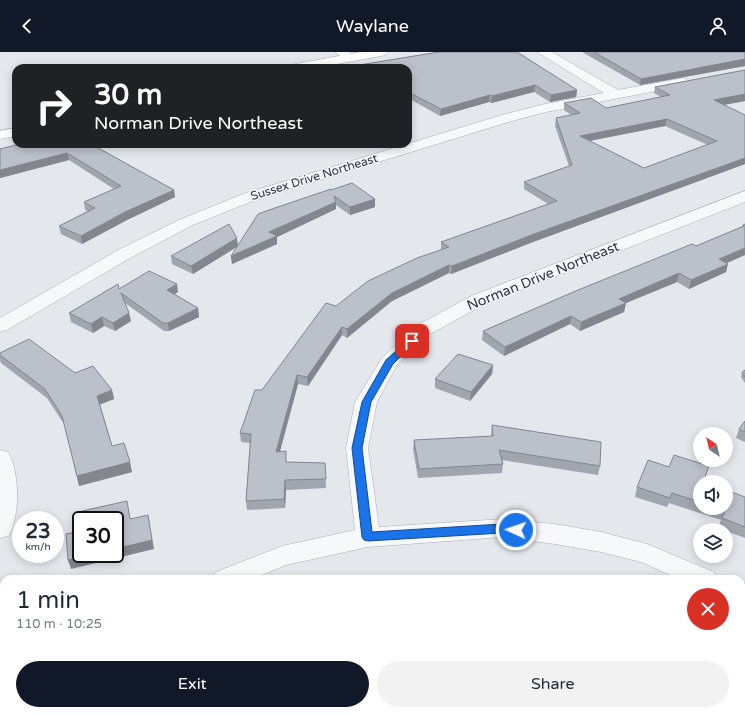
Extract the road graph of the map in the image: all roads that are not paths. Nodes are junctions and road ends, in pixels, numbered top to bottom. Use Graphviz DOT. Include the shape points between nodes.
graph roads {
  1 [pos="381,52"];
  2 [pos="544,52"];
  3 [pos="345,55"];
  4 [pos="310,64"];
  5 [pos="694,80"];
  6 [pos="615,94"];
  7 [pos="12,133"];
  8 [pos="0,135"];
  9 [pos="412,147"];
  10 [pos="409,148"];
  11 [pos="745,196"];
  12 [pos="0,326"];
  13 [pos="0,458"];
  14 [pos="0,529"];
  15 [pos="368,537"];
  16 [pos="235,575"];
  17 [pos="696,575"];
  1 -- 3 [label="main road"];
  2 -- 6 [label="street"];
  3 -- 4 [label="main road"];
  5 -- 6 [label="street, Sussex Drive Northeast"];
  6 -- 9 [label="street, Sussex Drive Northeast" via="545,108"];
  7 -- 8 [label="main road"];
  10 -- 12 [label="street, Sussex Drive Northeast" via="248,197 187,222"];
  11 -- 15 [label="street, Norman Drive Northeast" via="478,300 423,330 389,362 366,402 357,448"];
  13 -- 14 [label="street" via="6,496"];
  15 -- 16 [label="street" via="282,556"];
  15 -- 17 [label="street" via="502,528 555,534 601,542 646,554"];
}
